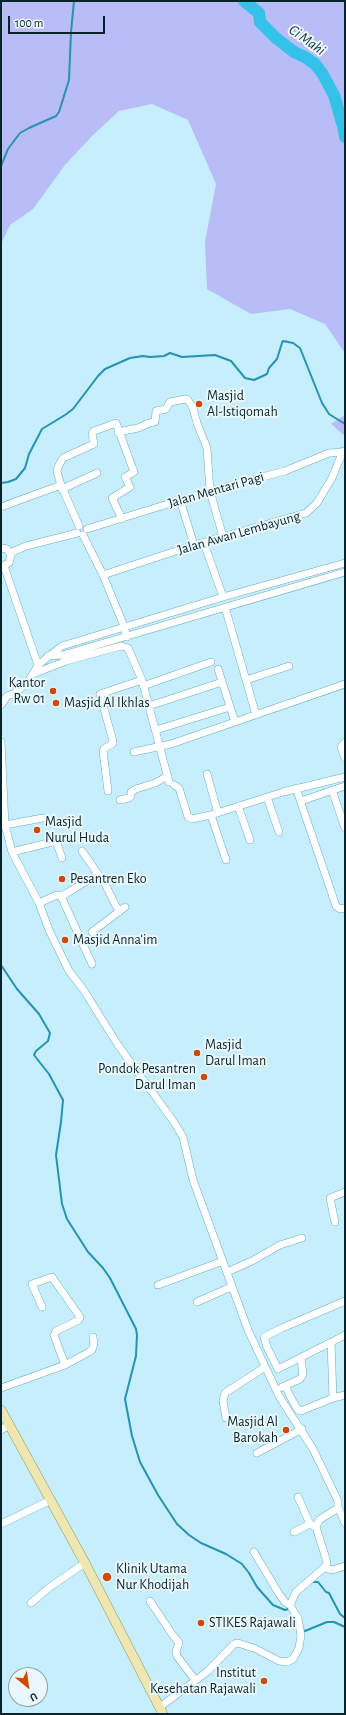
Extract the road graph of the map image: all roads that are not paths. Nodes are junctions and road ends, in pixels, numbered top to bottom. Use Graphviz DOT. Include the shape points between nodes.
graph roads {
  1 [pos="118,432"];
  2 [pos="344,452"];
  3 [pos="97,473"];
  4 [pos="62,487"];
  5 [pos="210,491"];
  6 [pos="180,500"];
  7 [pos="1,507"];
  8 [pos="122,519"];
  9 [pos="82,531"];
  10 [pos="223,537"];
  11 [pos="204,542"];
  12 [pos="194,545"];
  13 [pos="1,548"];
  14 [pos="10,553"];
  15 [pos="344,562"];
  16 [pos="2,566"];
  17 [pos="345,572"];
  18 [pos="103,575"];
  19 [pos="223,597"];
  20 [pos="225,607"];
  21 [pos="124,626"];
  22 [pos="127,637"];
  23 [pos="48,656"];
  24 [pos="211,662"];
  25 [pos="38,664"];
  26 [pos="289,666"];
  27 [pos="218,670"];
  28 [pos="33,674"];
  29 [pos="246,680"];
  30 [pos="222,682"];
  31 [pos="143,683"];
  32 [pos="345,684"];
  33 [pos="1,705"];
  34 [pos="149,706"];
  35 [pos="230,708"];
  36 [pos="256,715"];
  37 [pos="234,719"];
  38 [pos="156,730"];
  39 [pos="1,742"];
  40 [pos="345,742"];
  41 [pos="160,745"];
  42 [pos="134,752"];
  43 [pos="345,758"];
  44 [pos="206,774"];
  45 [pos="345,776"];
  46 [pos="170,781"];
  47 [pos="345,786"];
  48 [pos="296,788"];
  49 [pos="332,790"];
  50 [pos="108,791"];
  51 [pos="267,797"];
  52 [pos="120,800"];
  53 [pos="300,801"];
  54 [pos="238,806"];
  55 [pos="215,814"];
  56 [pos="43,818"];
  57 [pos="5,825"];
  58 [pos="345,828"];
  59 [pos="279,832"];
  60 [pos="250,840"];
  61 [pos="82,851"];
  62 [pos="12,852"];
  63 [pos="62,858"];
  64 [pos="226,860"];
  65 [pos="98,874"];
  66 [pos="61,896"];
  67 [pos="39,903"];
  68 [pos="345,908"];
  69 [pos="92,932"];
  70 [pos="92,964"];
  71 [pos="345,1192"];
  72 [pos="335,1222"];
  73 [pos="302,1238"];
  74 [pos="223,1261"];
  75 [pos="227,1272"];
  76 [pos="158,1285"];
  77 [pos="231,1286"];
  78 [pos="345,1301"];
  79 [pos="197,1302"];
  80 [pos="42,1306"];
  81 [pos="345,1335"];
  82 [pos="93,1337"];
  83 [pos="331,1342"];
  84 [pos="301,1358"];
  85 [pos="65,1365"];
  86 [pos="265,1367"];
  87 [pos="285,1386"];
  88 [pos="1,1388"];
  89 [pos="276,1390"];
  90 [pos="345,1395"];
  91 [pos="333,1398"];
  92 [pos="2,1414"];
  93 [pos="226,1418"];
  94 [pos="10,1425"];
  95 [pos="302,1429"];
  96 [pos="1,1430"];
  97 [pos="257,1453"];
  98 [pos="298,1497"];
  99 [pos="51,1500"];
  100 [pos="338,1507"];
  101 [pos="344,1519"];
  102 [pos="1,1524"];
  103 [pos="313,1526"];
  104 [pos="294,1532"];
  105 [pos="254,1552"];
  106 [pos="85,1563"];
  107 [pos="345,1566"];
  108 [pos="325,1568"];
  109 [pos="150,1601"];
  110 [pos="31,1603"];
  111 [pos="290,1605"];
  112 [pos="195,1680"];
  113 [pos="161,1711"];
  1 -- 4 [label="street" via="116,423 94,431 94,444 68,455 60,462 57,472"];
  1 -- 5 [label="street" via="155,422 156,411 166,409 170,402 188,400 207,448"];
  1 -- 8 [label="street" via="134,472 125,477 130,487 112,498"];
  2 -- 5 [label="street, Jalan Mentari Pagi" via="330,453 285,471"];
  2 -- 10 [label="street, Jalan Awan Lembayung" via="332,478 311,510 300,516"];
  3 -- 4 [label="street"];
  4 -- 7 [label="street"];
  4 -- 9 [label="street"];
  5 -- 6 [label="street, Jalan Mentari Pagi"];
  5 -- 10 [label="street"];
  6 -- 8 [label="street, Jalan Mentari Pagi"];
  6 -- 12 [label="street"];
  8 -- 9 [label="street, Jalan Mentari Pagi"];
  9 -- 14 [label="street, Jalan Mentari Pagi" via="26,546"];
  9 -- 18 [label="street"];
  10 -- 11 [label="street, Jalan Awan Lembayung"];
  11 -- 12 [label="street, Jalan Awan Lembayung"];
  11 -- 19 [label="street"];
  12 -- 18 [label="street, Jalan Awan Lembayung"];
  13 -- 14 [label="street" via="7,549"];
  14 -- 16 [label="street" via="10,561"];
  15 -- 19 [label="street"];
  16 -- 25 [label="street"];
  17 -- 20 [label="street"];
  18 -- 21 [label="street"];
  19 -- 20 [label="street" via="229,602"];
  19 -- 21 [label="street"];
  20 -- 22 [label="street"];
  20 -- 29 [label="street"];
  21 -- 22 [label="street"];
  21 -- 23 [label="street" via="62,646"];
  22 -- 23 [label="street" via="63,655"];
  23 -- 25 [label="street"];
  24 -- 31 [label="street"];
  25 -- 28 [label="street"];
  26 -- 29 [label="street"];
  27 -- 30 [label="street"];
  28 -- 31 [label="street" via="61,662 125,646 131,651"];
  28 -- 33 [label="street" via="22,688 5,698"];
  29 -- 36 [label="street"];
  30 -- 34 [label="street"];
  30 -- 35 [label="street"];
  31 -- 34 [label="street"];
  31 -- 50 [label="street" via="100,694 113,741 113,744 103,751"];
  32 -- 36 [label="street"];
  34 -- 38 [label="street"];
  35 -- 37 [label="street"];
  35 -- 38 [label="street"];
  36 -- 41 [label="street" via="171,744"];
  38 -- 41 [label="street"];
  39 -- 57 [label="street"];
  40 -- 43 [label="street" via="341,747"];
  41 -- 42 [label="street"];
  41 -- 46 [label="street"];
  44 -- 55 [label="street"];
  45 -- 48 [label="street"];
  46 -- 52 [label="street" via="136,789 131,792 129,798"];
  46 -- 55 [label="street" via="179,788 188,817 192,819"];
  47 -- 49 [label="street"];
  48 -- 51 [label="street"];
  48 -- 53 [label="street"];
  49 -- 53 [label="street"];
  49 -- 58 [label="street"];
  51 -- 54 [label="street"];
  51 -- 59 [label="street"];
  53 -- 68 [label="street" via="336,906 340,909"];
  54 -- 55 [label="street"];
  54 -- 60 [label="street"];
  55 -- 64 [label="street"];
  56 -- 57 [label="street"];
  57 -- 62 [label="street"];
  61 -- 65 [label="street"];
  62 -- 63 [label="street" via="56,842"];
  62 -- 67 [label="street"];
  65 -- 66 [label="street"];
  65 -- 69 [label="street" via="122,909"];
  66 -- 67 [label="street" via="57,895"];
  66 -- 70 [label="street"];
  67 -- 74 [label="street" via="69,971 183,1137 193,1180"];
  71 -- 72 [label="street" via="330,1198"];
  73 -- 75 [label="street" via="280,1245"];
  74 -- 75 [label="street"];
  74 -- 76 [label="street"];
  75 -- 77 [label="street"];
  77 -- 79 [label="street"];
  77 -- 86 [label="street"];
  78 -- 84 [label="street" via="264,1337 278,1369"];
  80 -- 85 [label="street" via="32,1284 52,1277 80,1317 54,1335"];
  81 -- 83 [label="street"];
  82 -- 85 [label="street" via="92,1350"];
  83 -- 84 [label="street"];
  83 -- 91 [label="street"];
  84 -- 87 [label="street" via="303,1375"];
  85 -- 88 [label="street"];
  86 -- 89 [label="street"];
  86 -- 93 [label="street" via="225,1393 223,1401"];
  87 -- 89 [label="street"];
  87 -- 91 [label="street" via="297,1409 301,1411"];
  89 -- 95 [label="street"];
  90 -- 91 [label="street"];
  92 -- 94 [label="main road"];
  94 -- 96 [label="street"];
  94 -- 99 [label="main road"];
  95 -- 97 [label="street"];
  95 -- 100 [label="street" via="338,1501"];
  98 -- 103 [label="street"];
  99 -- 102 [label="street"];
  99 -- 106 [label="main road"];
  100 -- 101 [label="street"];
  100 -- 103 [label="street"];
  103 -- 104 [label="street"];
  103 -- 108 [label="street" via="327,1562"];
  105 -- 111 [label="street" via="279,1594"];
  106 -- 110 [label="street"];
  106 -- 113 [label="main road"];
  107 -- 108 [label="street" via="332,1570"];
  108 -- 111 [label="street" via="296,1592"];
  109 -- 112 [label="street" via="180,1643 176,1651 177,1656"];
  111 -- 112 [label="street" via="298,1618 301,1634 299,1648 293,1659 287,1662 279,1661 238,1643"];
  112 -- 113 [label="street"];
}
